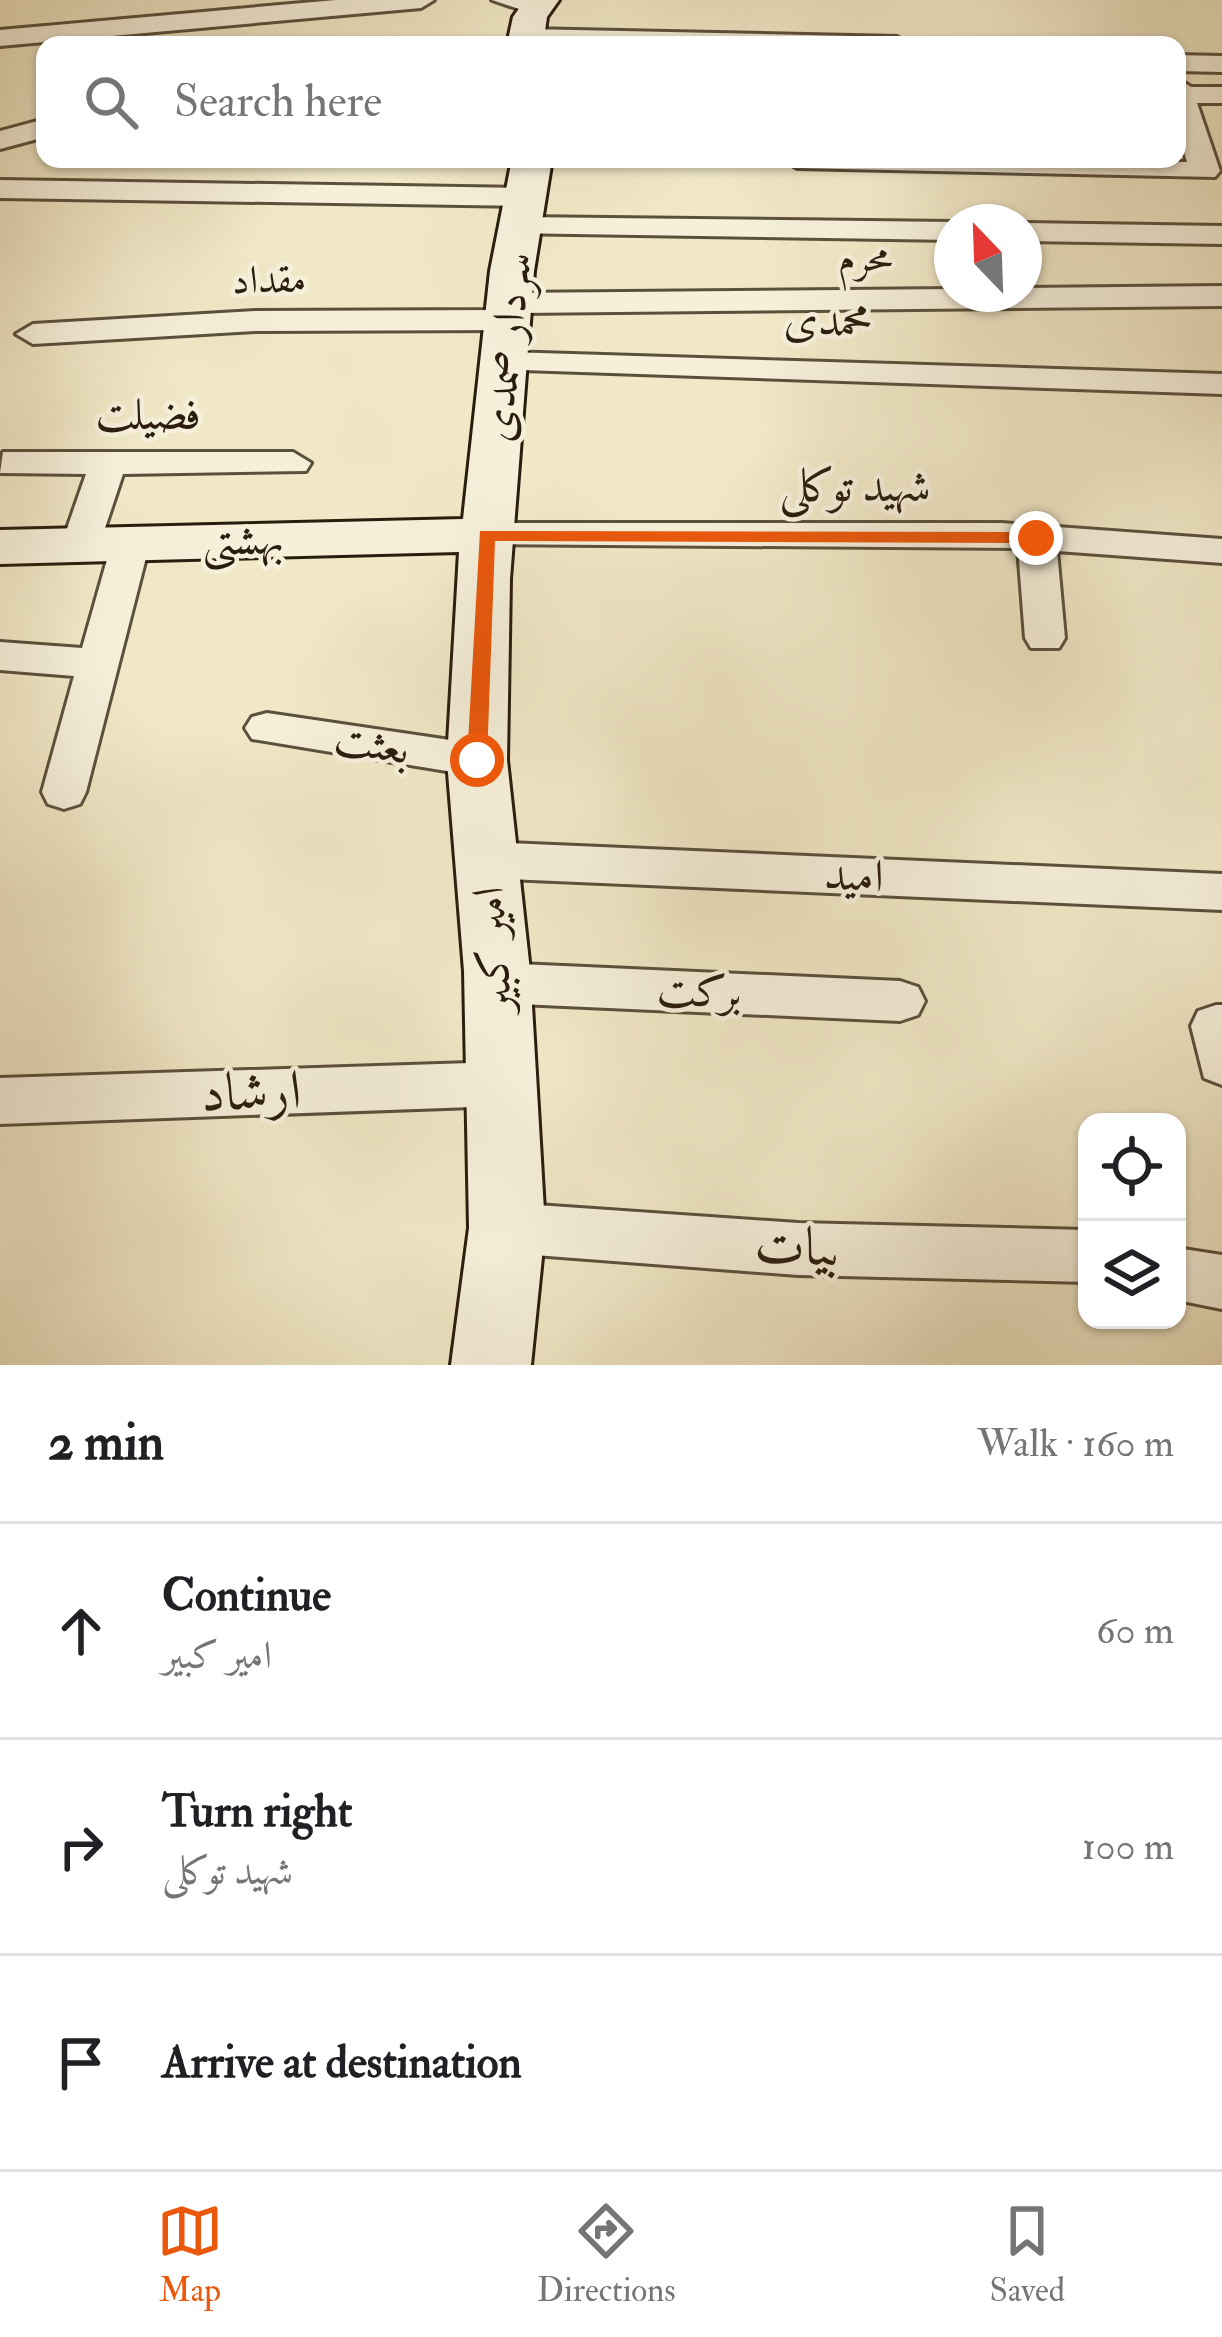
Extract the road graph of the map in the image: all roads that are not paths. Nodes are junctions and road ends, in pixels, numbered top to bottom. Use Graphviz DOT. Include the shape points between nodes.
graph roads {
  1 [pos="422,0"];
  2 [pos="186,9"];
  3 [pos="527,18"];
  4 [pos="820,36"];
  5 [pos="0,38"];
  6 [pos="1186,63"];
  7 [pos="1222,64"];
  8 [pos="1222,95"];
  9 [pos="1190,117"];
  10 [pos="36,130"];
  11 [pos="0,140"];
  12 [pos="1102,168"];
  13 [pos="0,189"];
  14 [pos="526,194"];
  15 [pos="934,229"];
  16 [pos="1042,232"];
  17 [pos="1222,235"];
  18 [pos="1222,296"];
  19 [pos="507,328"];
  20 [pos="33,334"];
  21 [pos="1222,384"];
  22 [pos="3,463"];
  23 [pos="108,463"];
  24 [pos="293,463"];
  25 [pos="487,535"];
  26 [pos="1036,538"];
  27 [pos="106,543"];
  28 [pos="0,547"];
  29 [pos="1222,551"];
  30 [pos="1045,638"];
  31 [pos="0,656"];
  32 [pos="98,664"];
  33 [pos="267,728"];
  34 [pos="477,760"];
  35 [pos="64,792"];
  36 [pos="486,860"];
  37 [pos="1222,892"];
  38 [pos="497,983"];
  39 [pos="900,1001"];
  40 [pos="1222,1027"];
  41 [pos="1222,1064"];
  42 [pos="501,1084"];
  43 [pos="0,1101"];
  44 [pos="507,1228"];
  45 [pos="1078,1256"];
  46 [pos="1186,1276"];
  47 [pos="1222,1282"];
  48 [pos="491,1365"];
  1 -- 2 [label="street"];
  2 -- 5 [label="street"];
  3 -- 4 [label="street"];
  6 -- 7 [label="street"];
  8 -- 9 [label="street"];
  9 -- 12 [label="street" via="1204,171"];
  10 -- 11 [label="street"];
  13 -- 14 [label="street"];
  14 -- 15 [label="street"];
  14 -- 19 [label="street, سردار صمدی"];
  16 -- 17 [label="street"];
  18 -- 19 [label="street, محرم"];
  19 -- 20 [label="street, مقداد" via="255,320"];
  19 -- 21 [label="street, محمدی"];
  19 -- 25 [label="street, سردار صمدی"];
  22 -- 23 [label="street, فضیلت"];
  23 -- 24 [label="street, فضیلت"];
  23 -- 27 [label="street"];
  25 -- 26 [label="street, شهید توکلی"];
  25 -- 27 [label="street, بهشتی"];
  25 -- 34 [label="street, امیر کبیر"];
  26 -- 29 [label="street, شهید توکلی"];
  26 -- 30 [label="street"];
  27 -- 28 [label="street, بهشتی"];
  27 -- 32 [label="street"];
  31 -- 32 [label="street"];
  32 -- 35 [label="street"];
  33 -- 34 [label="street, بعثت"];
  34 -- 36 [label="street, امیر کبیر"];
  36 -- 37 [label="street, امید"];
  36 -- 38 [label="street, امیر کبیر"];
  38 -- 39 [label="street, برکت"];
  38 -- 42 [label="street, امیر کبیر"];
  40 -- 41 [label="street" via="1216,1026"];
  42 -- 43 [label="street, ارشاد"];
  42 -- 44 [label="street, امیر کبیر"];
  44 -- 45 [label="street, بیات" via="798,1249"];
  44 -- 48 [label="street, امیر کبیر"];
  46 -- 47 [label="street"];
}
